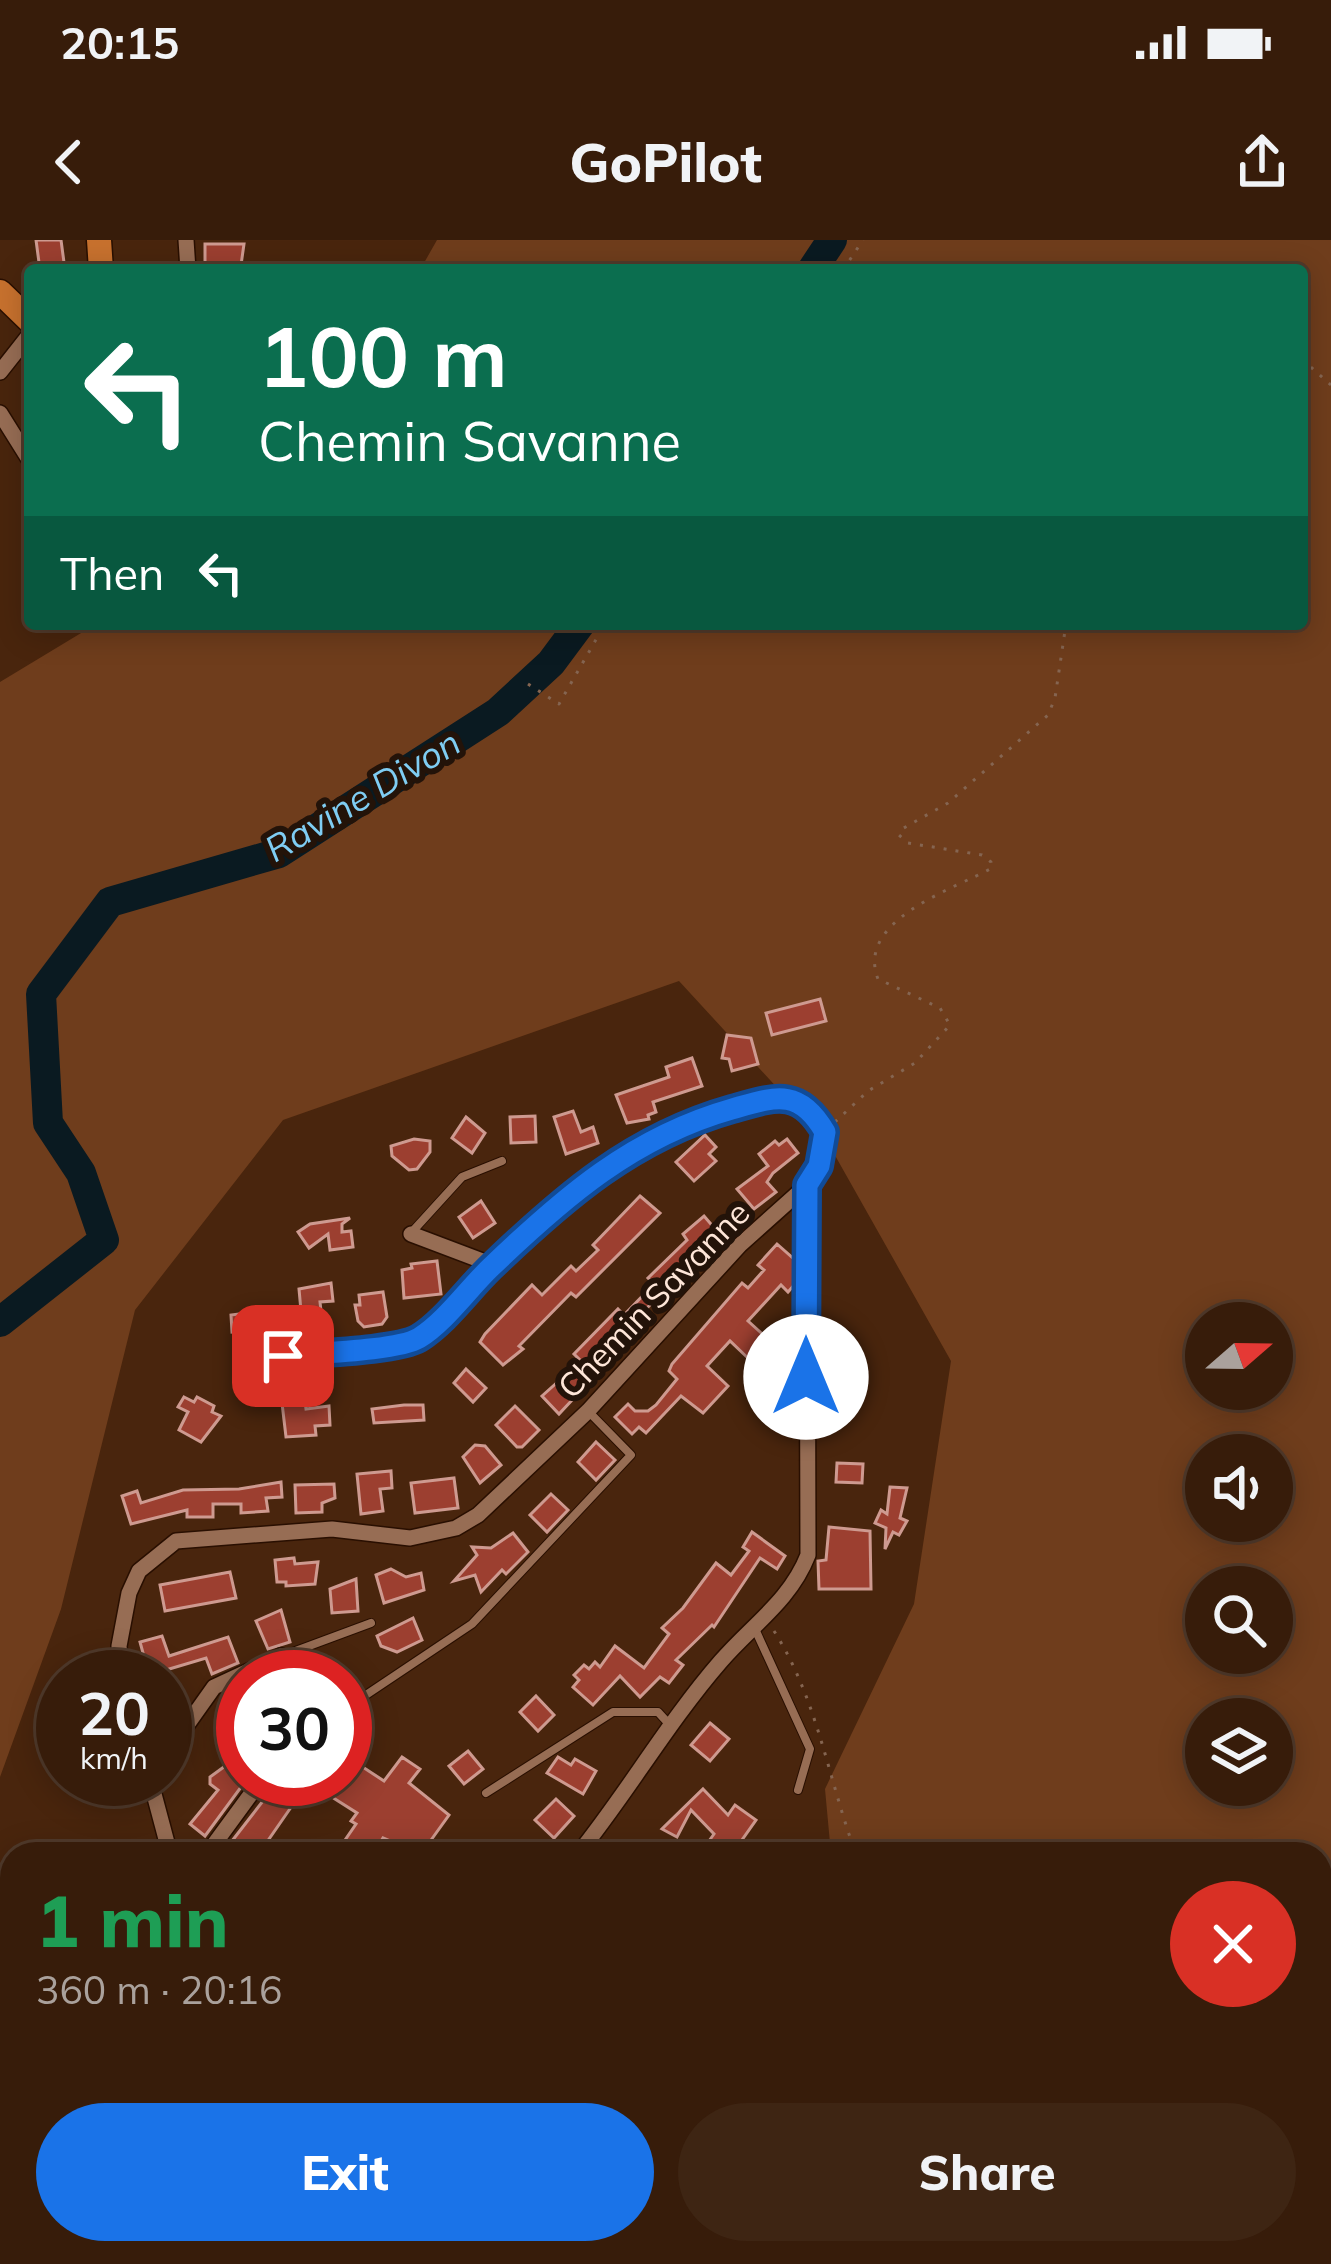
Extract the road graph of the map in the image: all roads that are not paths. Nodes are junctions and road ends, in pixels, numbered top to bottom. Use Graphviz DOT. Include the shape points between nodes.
graph roads {
  1 [pos="0,292"];
  2 [pos="24,315"];
  3 [pos="24,341"];
  4 [pos="0,371"];
  5 [pos="0,413"];
  6 [pos="24,451"];
  7 [pos="502,1161"];
  8 [pos="807,1185"];
  9 [pos="410,1234"];
  10 [pos="493,1265"];
  11 [pos="283,1356"];
  12 [pos="588,1411"];
  13 [pos="371,1623"];
  14 [pos="755,1627"];
  15 [pos="119,1650"];
  16 [pos="297,1650"];
  17 [pos="216,1687"];
  18 [pos="372,1691"];
  19 [pos="192,1719"];
  20 [pos="670,1725"];
  21 [pos="798,1790"];
  22 [pos="486,1793"];
  23 [pos="157,1806"];
  24 [pos="243,1806"];
  25 [pos="167,1842"];
  26 [pos="217,1842"];
  27 [pos="587,1842"];
  1 -- 2 [label="main road"];
  3 -- 4 [label="street"];
  5 -- 6 [label="street"];
  7 -- 9 [label="lane" via="462,1177"];
  8 -- 10 [label="street" via="824,1131 813,1113 777,1096 686,1122 612,1164"];
  8 -- 12 [label="street, Chemin Savanne" via="740,1245"];
  8 -- 14 [label="street" via="808,1555 798,1582"];
  9 -- 10 [label="street"];
  10 -- 11 [label="street" via="420,1337"];
  12 -- 15 [label="street, Chemin Savanne" via="456,1528 410,1538 332,1529 176,1541 139,1571"];
  12 -- 18 [label="lane" via="631,1454 472,1624"];
  13 -- 16 [label="lane"];
  14 -- 20 [label="street"];
  14 -- 21 [label="lane" via="810,1749"];
  17 -- 19 [label="street"];
  20 -- 22 [label="lane" via="658,1712 613,1712"];
  20 -- 27 [label="street"];
  23 -- 25 [label="street"];
  24 -- 26 [label="street"];
}
